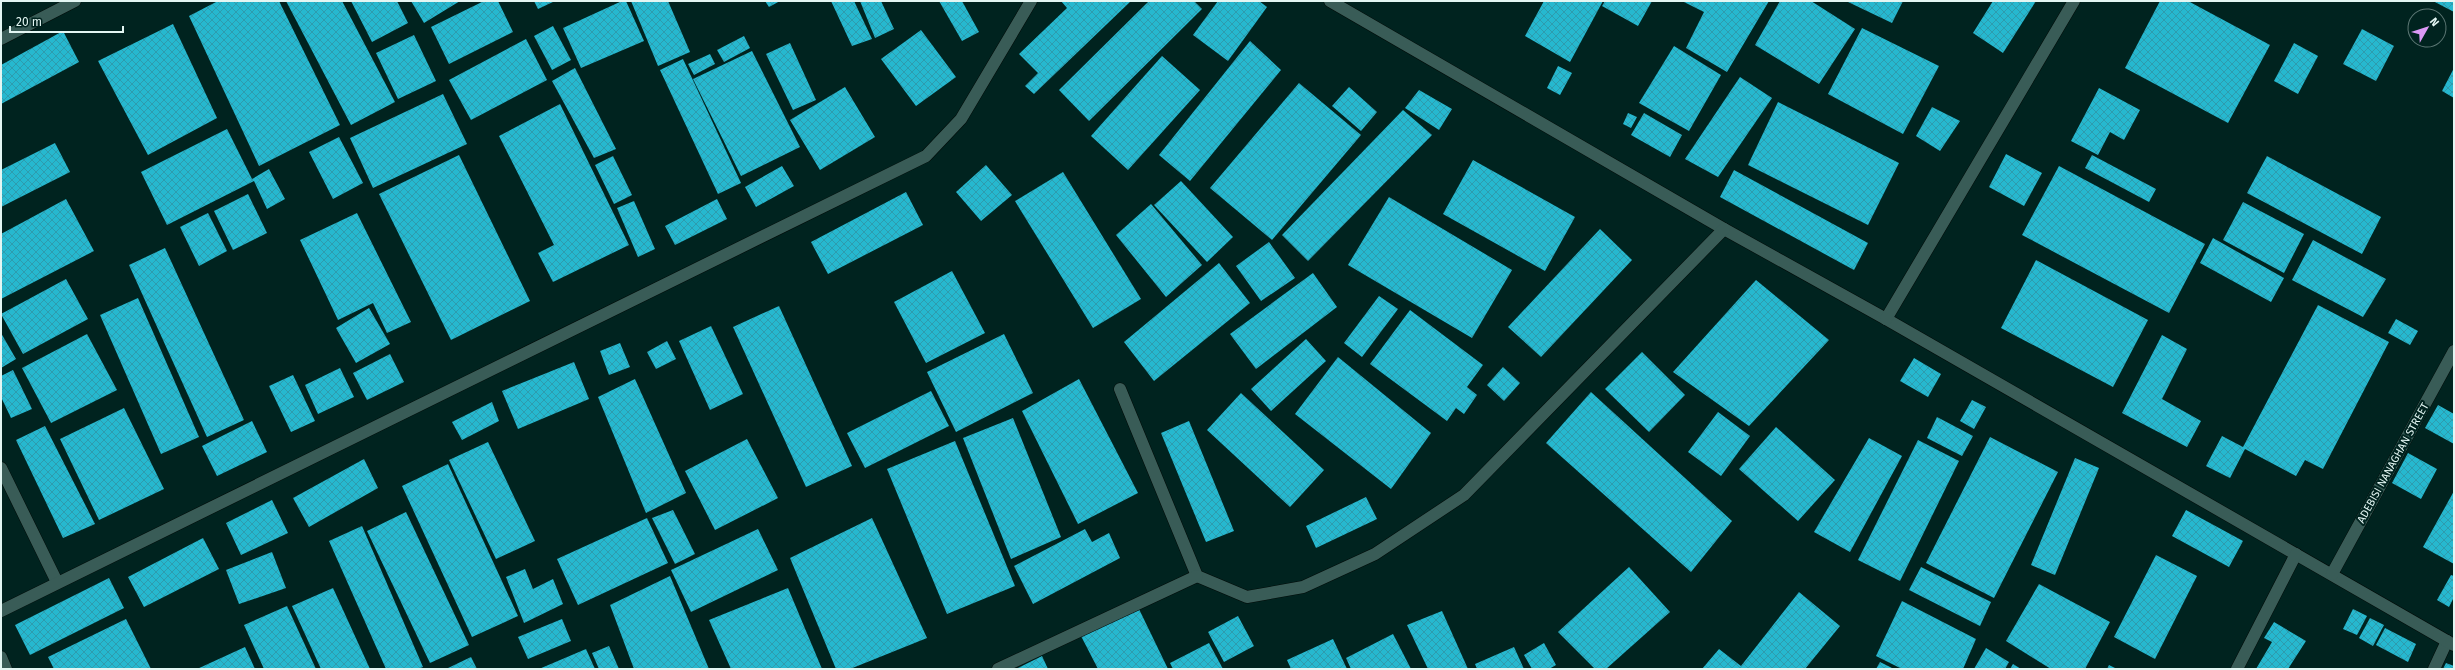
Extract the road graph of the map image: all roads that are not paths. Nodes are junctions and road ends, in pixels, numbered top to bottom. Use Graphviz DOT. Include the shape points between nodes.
graph roads {
  1 [pos="75,1"];
  2 [pos="1031,1"];
  3 [pos="1330,1"];
  4 [pos="2074,1"];
  5 [pos="1,39"];
  6 [pos="1724,229"];
  7 [pos="1886,319"];
  8 [pos="2454,351"];
  9 [pos="1120,389"];
  10 [pos="1,468"];
  11 [pos="2296,554"];
  12 [pos="2332,574"];
  13 [pos="1197,576"];
  14 [pos="57,582"];
  15 [pos="1,611"];
  16 [pos="2450,643"];
  17 [pos="1,657"];
  18 [pos="6,669"];
  19 [pos="998,669"];
  20 [pos="2237,669"];
  21 [pos="2434,669"];
  1 -- 5 [label="street"];
  2 -- 14 [label="street" via="961,119 926,156"];
  3 -- 6 [label="street"];
  4 -- 7 [label="street"];
  6 -- 7 [label="street"];
  6 -- 13 [label="street" via="1464,495 1375,554 1304,587 1247,598"];
  7 -- 11 [label="street"];
  8 -- 12 [label="street, ADEBISI NANAGHAN STREET"];
  9 -- 13 [label="street"];
  10 -- 14 [label="street"];
  11 -- 12 [label="street"];
  11 -- 20 [label="street"];
  12 -- 16 [label="street"];
  13 -- 19 [label="street"];
  14 -- 15 [label="street"];
  16 -- 21 [label="street"];
  17 -- 18 [label="street"];
}
